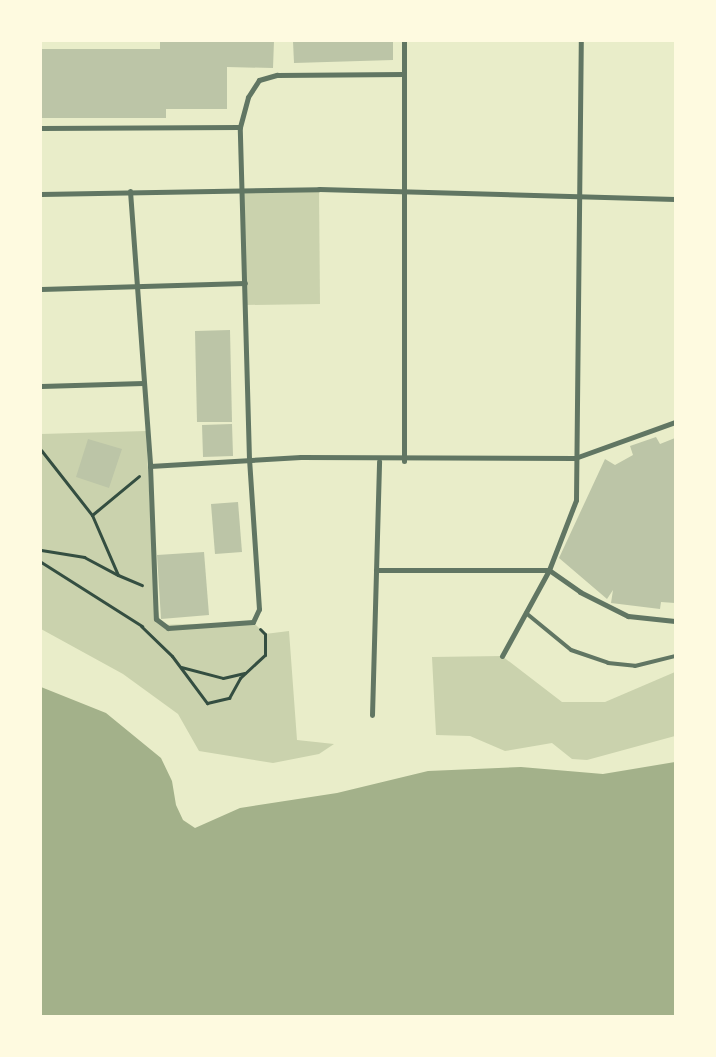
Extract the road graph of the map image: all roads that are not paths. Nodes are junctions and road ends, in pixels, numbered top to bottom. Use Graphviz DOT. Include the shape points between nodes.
graph roads {
  1 [pos="404,41"];
  2 [pos="581,41"];
  3 [pos="404,74"];
  4 [pos="41,128"];
  5 [pos="240,128"];
  6 [pos="244,190"];
  7 [pos="403,190"];
  8 [pos="130,191"];
  9 [pos="41,194"];
  10 [pos="577,197"];
  11 [pos="675,199"];
  12 [pos="245,283"];
  13 [pos="136,287"];
  14 [pos="41,289"];
  15 [pos="143,383"];
  16 [pos="41,386"];
  17 [pos="675,422"];
  18 [pos="576,458"];
  19 [pos="249,459"];
  20 [pos="379,461"];
  21 [pos="404,461"];
  22 [pos="150,466"];
  23 [pos="376,570"];
  24 [pos="549,570"];
  25 [pos="526,613"];
  26 [pos="675,621"];
  27 [pos="502,656"];
  28 [pos="675,656"];
  29 [pos="372,715"];
  1 -- 3 [label="street"];
  2 -- 10 [label="street"];
  3 -- 5 [label="street" via="277,75 259,80 248,97"];
  3 -- 7 [label="street"];
  4 -- 5 [label="street"];
  5 -- 6 [label="street"];
  6 -- 7 [label="street"];
  6 -- 8 [label="street"];
  6 -- 12 [label="street"];
  7 -- 10 [label="street"];
  7 -- 21 [label="street"];
  8 -- 9 [label="street"];
  8 -- 13 [label="street"];
  10 -- 11 [label="street"];
  10 -- 18 [label="street"];
  12 -- 13 [label="street"];
  12 -- 19 [label="street"];
  13 -- 14 [label="street"];
  13 -- 15 [label="street"];
  15 -- 16 [label="street"];
  15 -- 22 [label="street"];
  17 -- 18 [label="street"];
  18 -- 21 [label="street"];
  18 -- 24 [label="street" via="576,500"];
  19 -- 20 [label="street"];
  19 -- 22 [label="street"];
  19 -- 22 [label="street" via="260,609 253,622 161,625 156,619"];
  20 -- 21 [label="street"];
  20 -- 23 [label="street"];
  23 -- 24 [label="street"];
  23 -- 29 [label="street"];
  24 -- 25 [label="street"];
  24 -- 26 [label="street" via="580,592 628,616"];
  25 -- 27 [label="street"];
  25 -- 28 [label="lane" via="571,650 608,663 635,666"];
}
